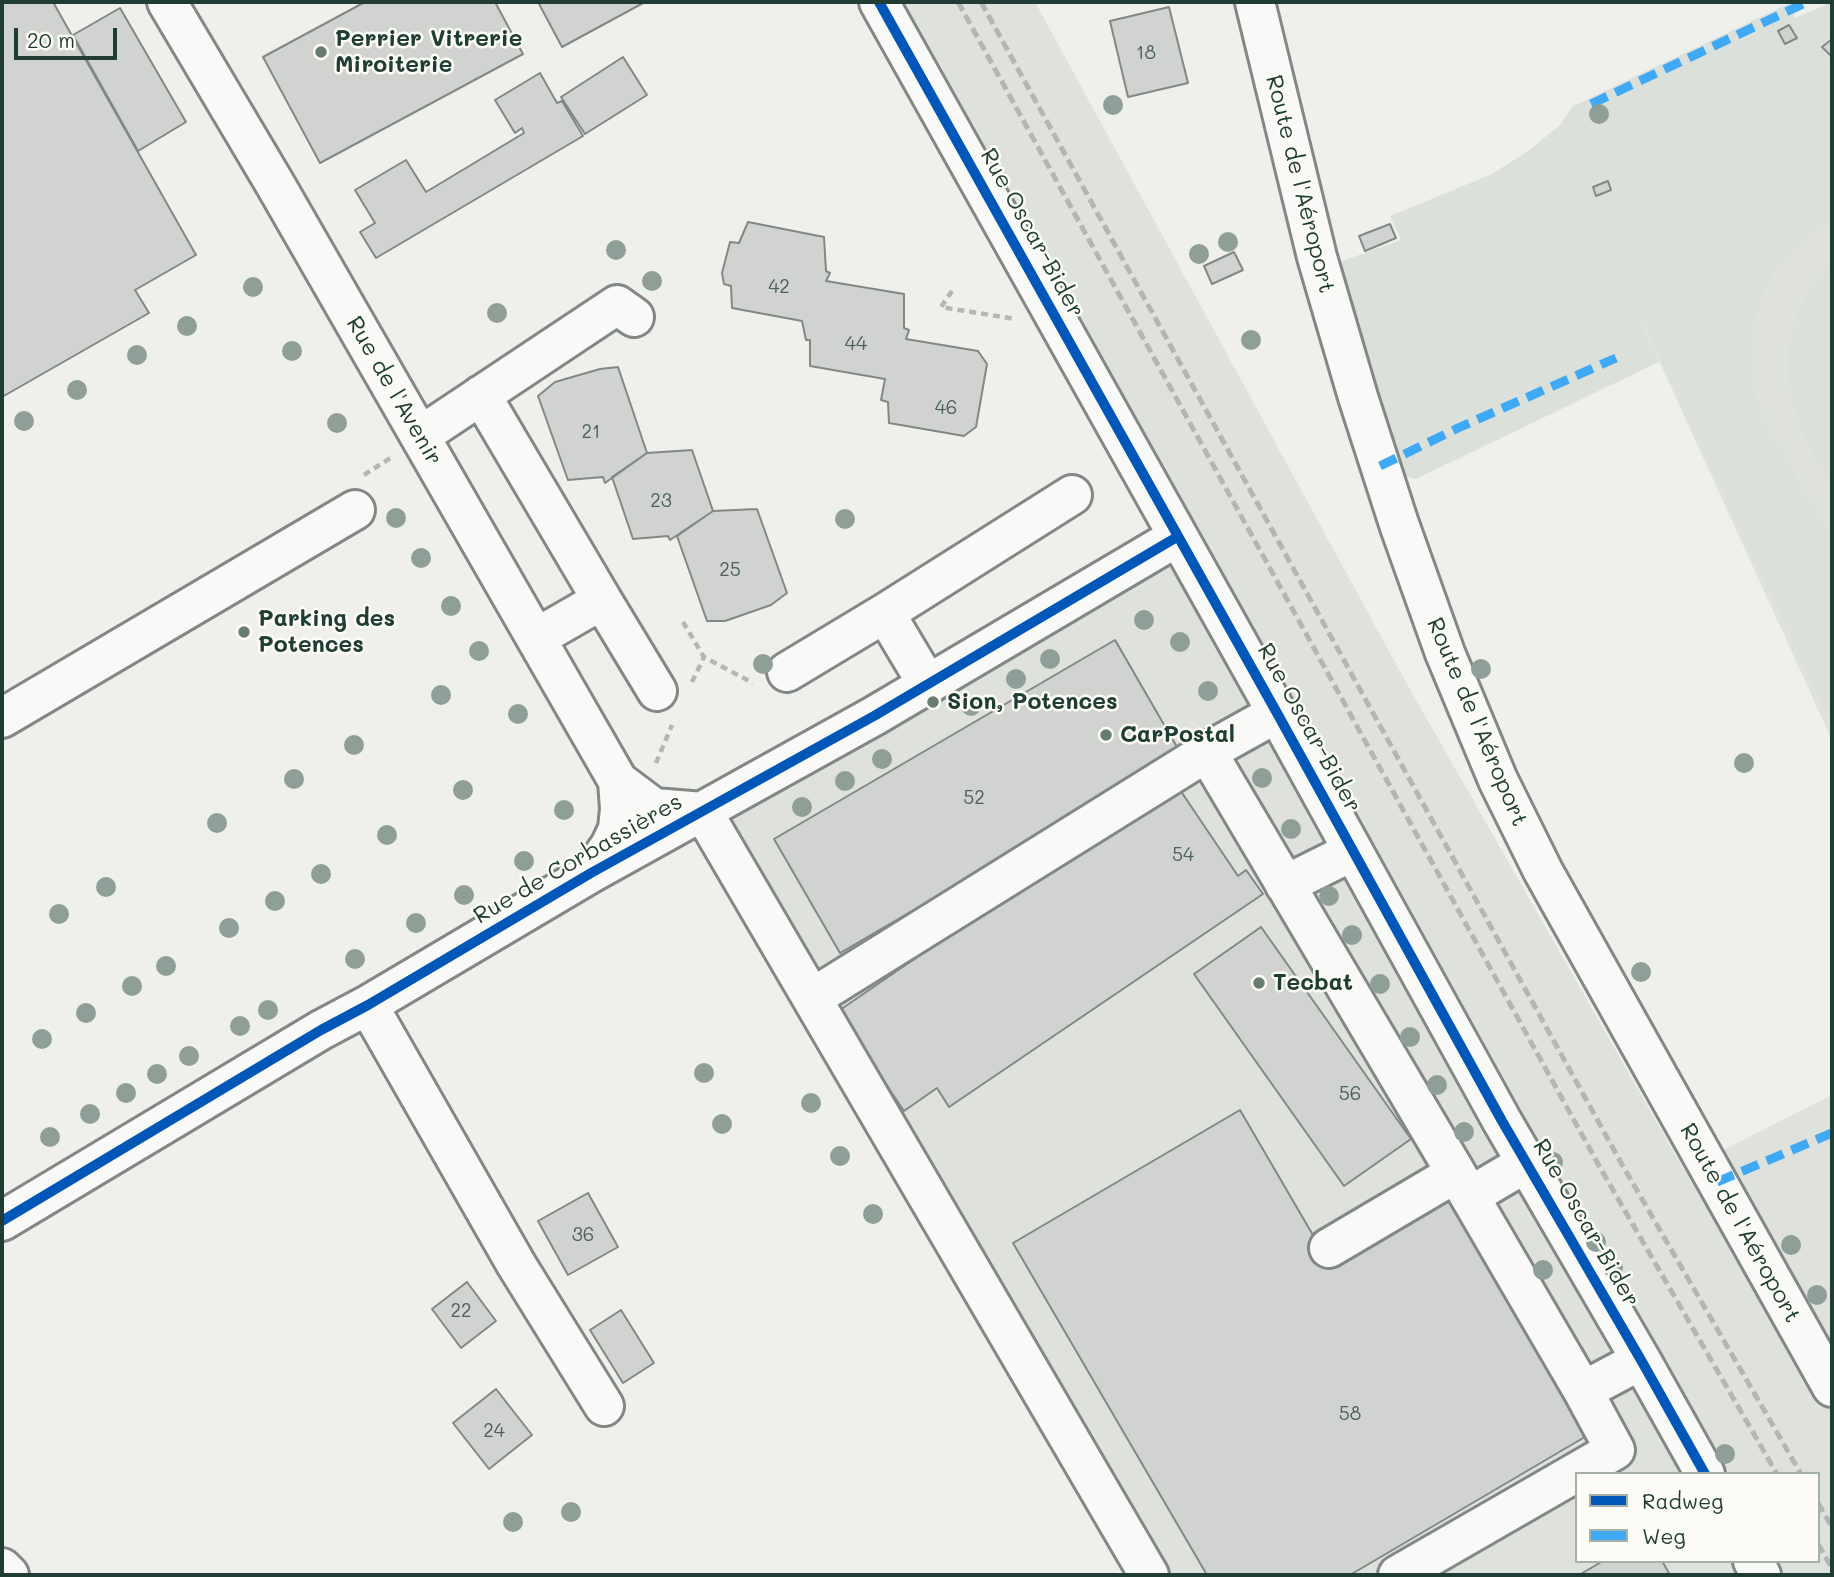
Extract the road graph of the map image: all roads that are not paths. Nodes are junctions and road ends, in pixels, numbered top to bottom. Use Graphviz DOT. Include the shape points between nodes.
graph roads {
  1 [pos="167,2"];
  2 [pos="879,2"];
  3 [pos="1255,2"];
  4 [pos="634,317"];
  5 [pos="481,395"];
  6 [pos="420,436"];
  7 [pos="1072,495"];
  8 [pos="355,510"];
  9 [pos="1177,537"];
  10 [pos="602,600"];
  11 [pos="885,613"];
  12 [pos="536,638"];
  13 [pos="775,681"];
  14 [pos="928,685"];
  15 [pos="657,691"];
  16 [pos="1276,713"];
  17 [pos="2,718"];
  18 [pos="1207,752"];
  19 [pos="618,782"];
  20 [pos="703,812"];
  21 [pos="1353,851"];
  22 [pos="591,873"];
  23 [pos="1285,885"];
  24 [pos="812,998"];
  25 [pos="368,1005"];
  26 [pos="1527,1163"];
  27 [pos="1463,1185"];
  28 [pos="2,1221"];
  29 [pos="1329,1248"];
  30 [pos="1641,1360"];
  31 [pos="1832,1387"];
  32 [pos="1583,1391"];
  33 [pos="604,1406"];
  34 [pos="1577,1472"];
  35 [pos="1703,1472"];
  36 [pos="1575,1473"];
  37 [pos="2,1568"];
  38 [pos="9,1575"];
  39 [pos="1149,1575"];
  40 [pos="1398,1575"];
  1 -- 6 [label="street, Rue de l'Avenir"];
  2 -- 9 [label="street, Rue Oscar-Bider"];
  3 -- 31 [label="street, Route de l'Aéroport" via="1317,257 1399,524 1445,653 1543,872"];
  4 -- 5 [label="street" via="617,305"];
  5 -- 6 [label="street"];
  5 -- 10 [label="street"];
  6 -- 12 [label="street, Rue de l'Avenir"];
  7 -- 11 [label="street"];
  8 -- 17 [label="street"];
  9 -- 14 [label="street, Rue de Corbassières"];
  9 -- 16 [label="street, Rue Oscar-Bider"];
  10 -- 12 [label="street"];
  10 -- 15 [label="street"];
  11 -- 13 [label="street"];
  11 -- 14 [label="street"];
  12 -- 19 [label="street, Rue de l'Avenir"];
  14 -- 20 [label="street, Rue de Corbassières"];
  16 -- 18 [label="street"];
  16 -- 21 [label="street, Rue Oscar-Bider"];
  18 -- 23 [label="street"];
  18 -- 24 [label="street"];
  19 -- 20 [label="street, Rue de l'Avenir" via="654,808"];
  19 -- 22 [label="street, Rue de l'Avenir" via="618,828"];
  20 -- 22 [label="street, Rue de Corbassières"];
  20 -- 24 [label="street"];
  21 -- 23 [label="street"];
  21 -- 26 [label="street, Rue Oscar-Bider"];
  22 -- 25 [label="street, Rue de Corbassières"];
  23 -- 27 [label="street"];
  24 -- 39 [label="street"];
  25 -- 28 [label="street, Rue de Corbassières"];
  25 -- 33 [label="street" via="516,1264"];
  26 -- 27 [label="street"];
  26 -- 30 [label="street, Rue Oscar-Bider"];
  27 -- 29 [label="street"];
  27 -- 32 [label="street"];
  30 -- 32 [label="street"];
  30 -- 35 [label="street, Rue Oscar-Bider"];
  32 -- 34 [label="street" via="1615,1450"];
  36 -- 40 [label="street"];
  37 -- 38 [label="street"];
}
